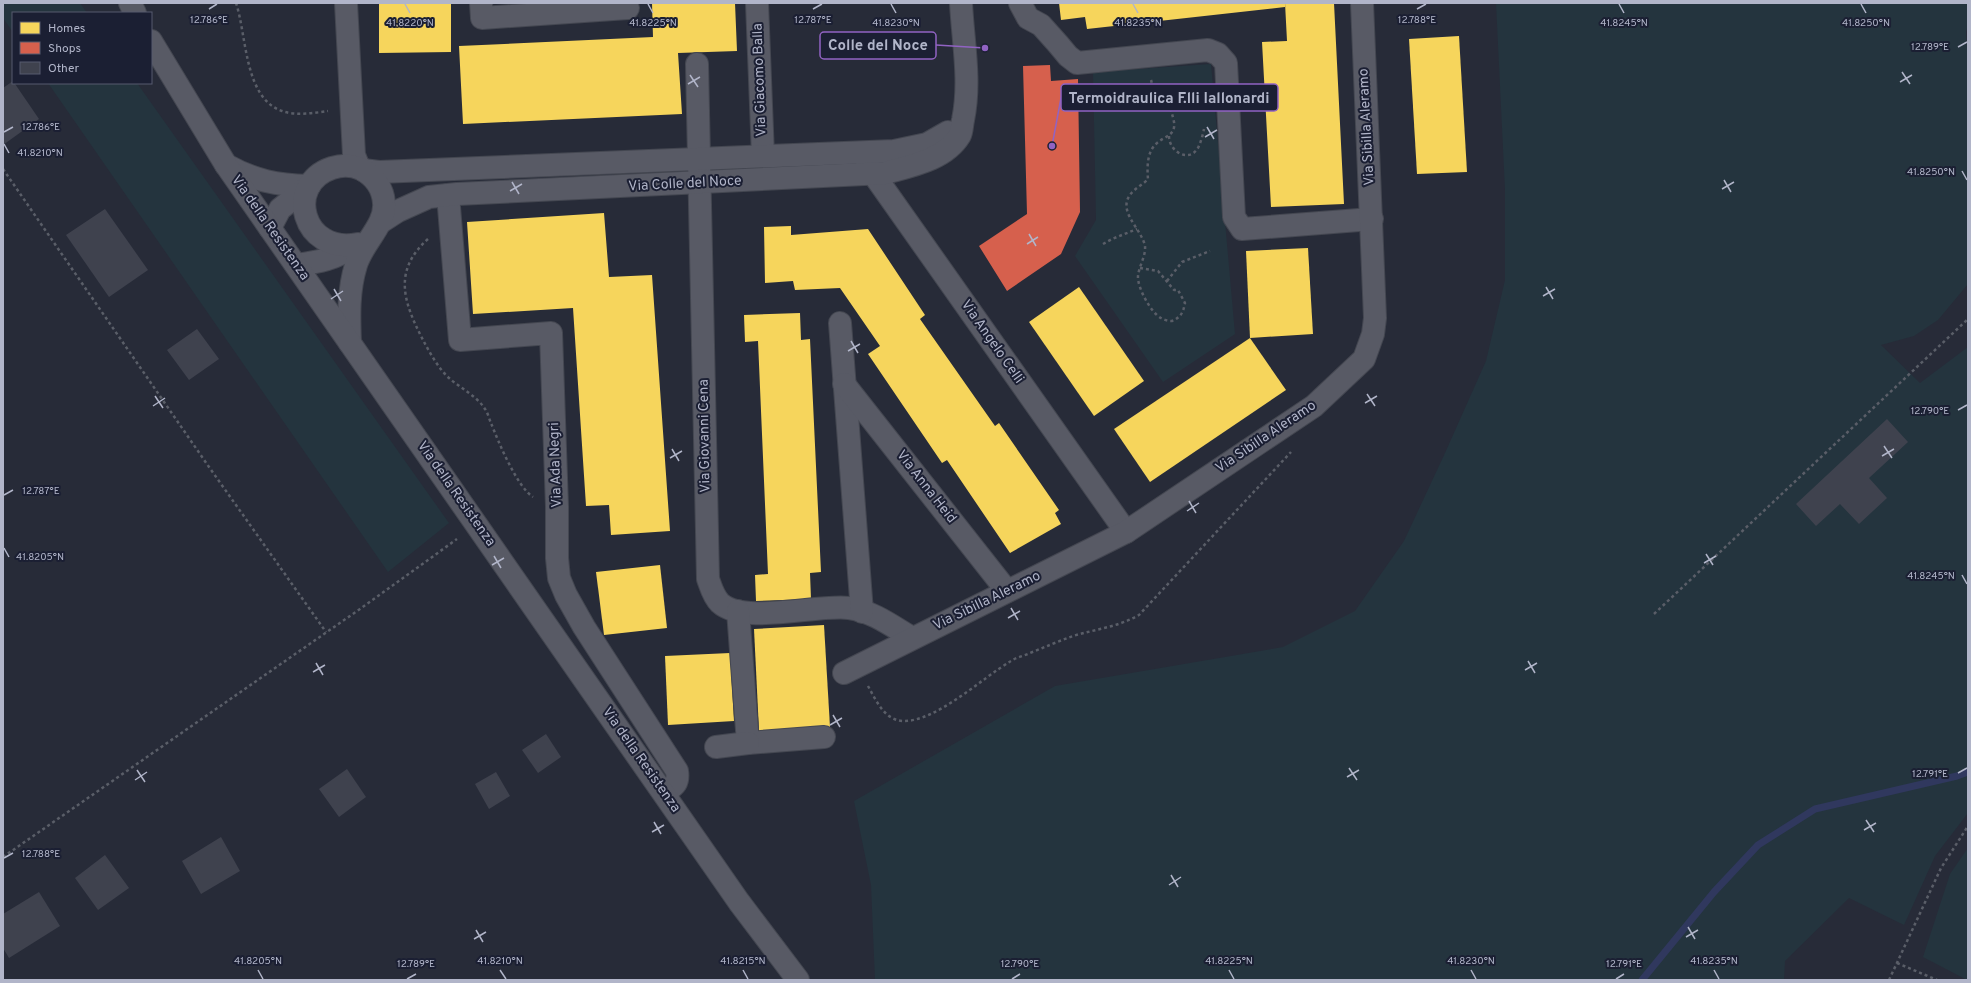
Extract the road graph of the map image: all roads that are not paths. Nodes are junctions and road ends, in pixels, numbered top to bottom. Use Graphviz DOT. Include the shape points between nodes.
graph roads {
  1 [pos="130,3"];
  2 [pos="346,3"];
  3 [pos="481,3"];
  4 [pos="757,3"];
  5 [pos="961,3"];
  6 [pos="1020,3"];
  7 [pos="1362,3"];
  8 [pos="628,8"];
  9 [pos="134,12"];
  10 [pos="152,43"];
  11 [pos="697,64"];
  12 [pos="965,111"];
  13 [pos="351,114"];
  14 [pos="858,152"];
  15 [pos="763,156"];
  16 [pos="699,159"];
  17 [pos="226,166"];
  18 [pos="326,170"];
  19 [pos="363,170"];
  20 [pos="874,174"];
  21 [pos="700,183"];
  22 [pos="309,186"];
  23 [pos="448,195"];
  24 [pos="1372,219"];
  25 [pos="270,228"];
  26 [pos="370,234"];
  27 [pos="296,265"];
  28 [pos="840,323"];
  29 [pos="350,343"];
  30 [pos="844,384"];
  31 [pos="1126,532"];
  32 [pos="1007,591"];
  33 [pos="738,611"];
  34 [pos="862,612"];
  35 [pos="912,638"];
  36 [pos="851,670"];
  37 [pos="824,737"];
  38 [pos="748,743"];
  39 [pos="716,747"];
  40 [pos="664,793"];
  41 [pos="798,980"];
  1 -- 9 [label="street"];
  2 -- 13 [label="street"];
  3 -- 8 [label="street" via="482,18"];
  4 -- 15 [label="street, Via Giacomo Balla"];
  5 -- 12 [label="street, Via Colle del Noce" via="967,78"];
  6 -- 24 [label="street" via="1028,18 1041,26 1077,63 1208,50 1218,54 1226,63 1234,217 1242,229"];
  7 -- 24 [label="street, Via Sibilla Aleramo"];
  10 -- 17 [label="street, Via della Resistenza"];
  11 -- 16 [label="street, Via Giovanni Cena"];
  12 -- 14 [label="street, Via Colle del Noce" via="951,130 927,144 894,151"];
  12 -- 20 [label="street, Via Colle del Noce" via="960,134 947,148 925,162"];
  13 -- 18 [label="street" via="342,151"];
  13 -- 19 [label="street" via="354,155"];
  14 -- 15 [label="street, Via Colle del Noce"];
  14 -- 20 [label="street, Via Angelo Celli"];
  15 -- 16 [label="street, Via Colle del Noce"];
  16 -- 19 [label="street, Via Colle del Noce" via="379,172"];
  16 -- 21 [label="street, Via Giovanni Cena"];
  17 -- 22 [label="street" via="261,181"];
  17 -- 25 [label="street, Via della Resistenza"];
  18 -- 19 [label="street, Via Colle del Noce" via="336,166 348,166"];
  18 -- 22 [label="street"];
  19 -- 26 [label="street" via="374,178 383,196 384,212"];
  20 -- 21 [label="street, Via Colle del Noce"];
  20 -- 31 [label="street, Via Angelo Celli"];
  21 -- 23 [label="street, Via Colle del Noce"];
  21 -- 33 [label="street, Via Giovanni Cena" via="708,578 714,596 721,604"];
  22 -- 25 [label="street" via="280,209"];
  22 -- 26 [label="street, Via Colle del Noce" via="304,206 306,218 312,230 321,238 340,246"];
  23 -- 26 [label="street, Via Colle del Noce" via="429,197 412,204"];
  23 -- 40 [label="street, Via Ada Negri" via="460,340 551,333 559,578 584,627 677,771 676,785"];
  24 -- 31 [label="street, Via Sibilla Aleramo" via="1375,318 1373,334 1364,359 1314,406"];
  25 -- 27 [label="street, Via della Resistenza"];
  26 -- 27 [label="street, Via Colle del Noce" via="341,256"];
  26 -- 29 [label="street" via="356,264 351,285 348,309"];
  27 -- 29 [label="street, Via della Resistenza"];
  28 -- 30 [label="street"];
  29 -- 40 [label="street, Via della Resistenza"];
  30 -- 32 [label="street, Via Anna Heid"];
  30 -- 34 [label="street"];
  31 -- 32 [label="street, Via Sibilla Aleramo"];
  32 -- 35 [label="street, Via Sibilla Aleramo"];
  33 -- 34 [label="street, Via Giovanni Cena" via="759,613 848,608"];
  33 -- 38 [label="street"];
  34 -- 35 [label="street, Via Giovanni Cena" via="879,618"];
  35 -- 36 [label="street, Via Sibilla Aleramo"];
  37 -- 38 [label="street"];
  38 -- 39 [label="street"];
  40 -- 41 [label="street, Via della Resistenza"];
}
